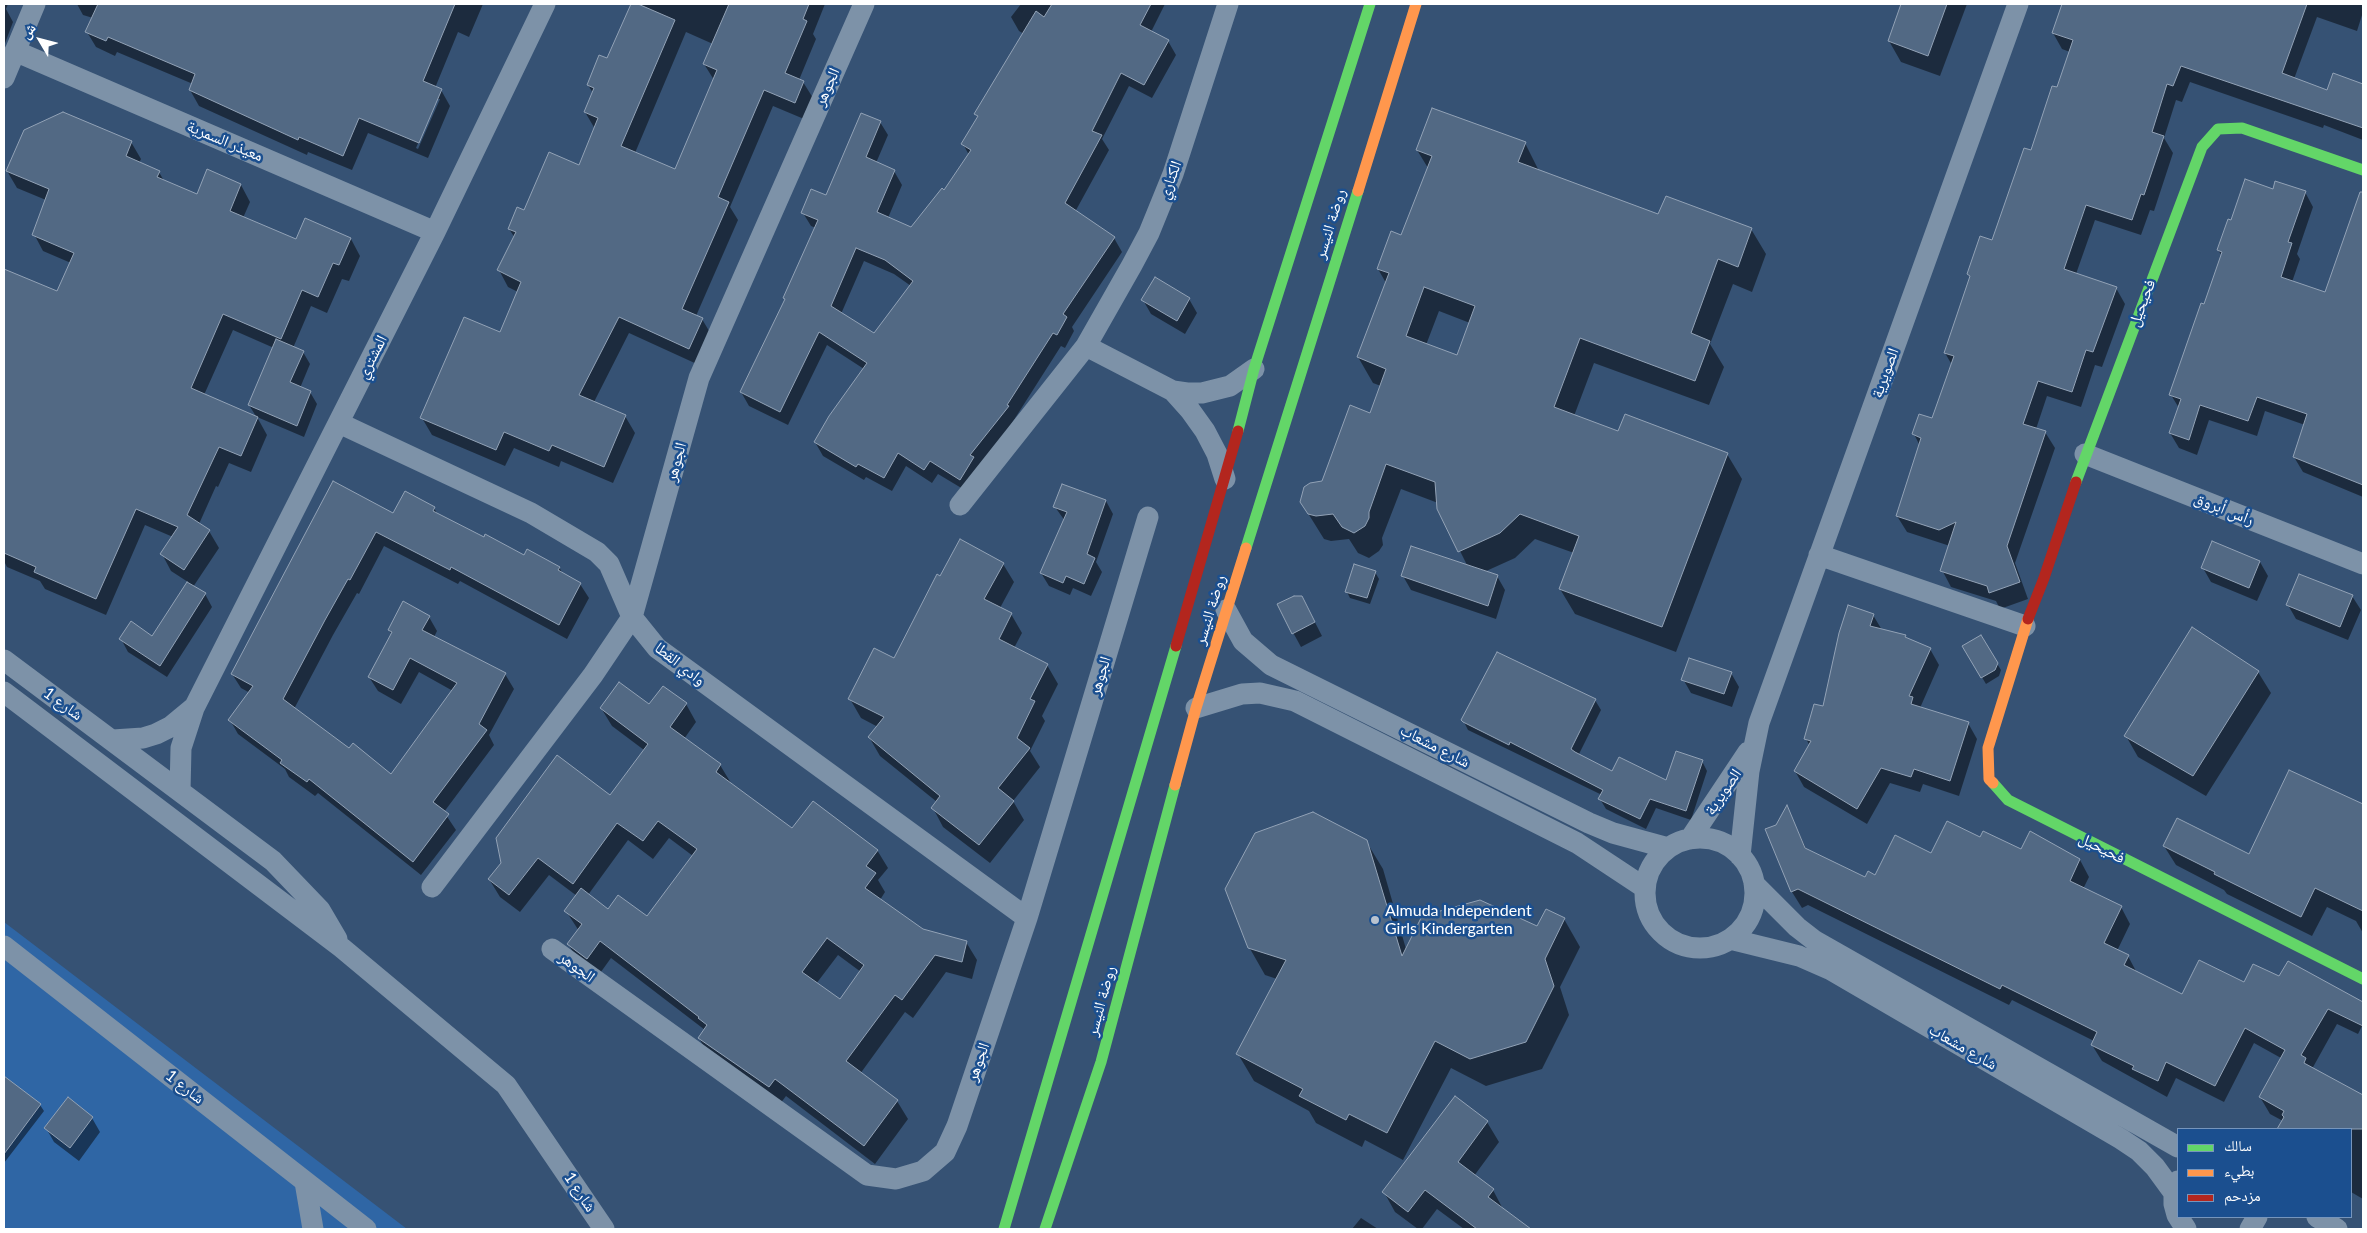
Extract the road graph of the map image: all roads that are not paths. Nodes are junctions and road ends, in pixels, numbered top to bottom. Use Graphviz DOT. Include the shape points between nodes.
graph roads {
  1 [pos="35,4"];
  2 [pos="546,4"];
  3 [pos="864,4"];
  4 [pos="1228,4"];
  5 [pos="1370,4"];
  6 [pos="1416,4"];
  7 [pos="2018,4"];
  8 [pos="15,51"];
  9 [pos="4,78"];
  10 [pos="2363,170"];
  11 [pos="435,232"];
  12 [pos="1086,346"];
  13 [pos="1254,369"];
  14 [pos="1172,391"];
  15 [pos="339,423"];
  16 [pos="2085,454"];
  17 [pos="1225,479"];
  18 [pos="960,505"];
  19 [pos="1148,517"];
  20 [pos="1819,555"];
  21 [pos="2363,564"];
  22 [pos="1226,610"];
  23 [pos="632,617"];
  24 [pos="2025,626"];
  25 [pos="4,660"];
  26 [pos="4,692"];
  27 [pos="194,708"];
  28 [pos="1196,708"];
  29 [pos="113,740"];
  30 [pos="1753,743"];
  31 [pos="180,791"];
  32 [pos="1690,839"];
  33 [pos="1668,848"];
  34 [pos="1740,856"];
  35 [pos="1754,884"];
  36 [pos="432,887"];
  37 [pos="1645,888"];
  38 [pos="1027,918"];
  39 [pos="1730,939"];
  40 [pos="4,946"];
  41 [pos="342,948"];
  42 [pos="552,949"];
  43 [pos="2363,979"];
  44 [pos="2177,1146"];
  45 [pos="305,1182"];
  46 [pos="2176,1187"];
  47 [pos="2177,1214"];
  48 [pos="2256,1218"];
  49 [pos="2319,1218"];
  50 [pos="313,1229"];
  51 [pos="366,1229"];
  52 [pos="604,1229"];
  53 [pos="1004,1229"];
  54 [pos="1045,1229"];
  55 [pos="2250,1229"];
  56 [pos="2337,1229"];
  1 -- 8 [label="street"];
  2 -- 11 [label="street, المشتري"];
  3 -- 23 [label="street, الجوهر" via="699,378"];
  4 -- 12 [label="street, الكناري" via="1164,200 1132,266"];
  5 -- 13 [label="street, روضة النيسر"];
  6 -- 22 [label="street, روضة النيسر"];
  7 -- 20 [label="street, الصويرية"];
  8 -- 9 [label="street"];
  8 -- 11 [label="street, معيذر السمرية"];
  10 -- 16 [label="street, فحيحيل" via="2242,128 2218,129 2202,147"];
  11 -- 15 [label="street, المشتري"];
  12 -- 14 [label="street"];
  12 -- 18 [label="street, الكناري"];
  13 -- 14 [label="street" via="1230,386 1216,390 1202,393"];
  13 -- 17 [label="street, روضة النيسر"];
  14 -- 17 [label="street" via="1205,431"];
  15 -- 23 [label="street, وادي القطا" via="531,513 596,552 608,564"];
  15 -- 27 [label="street, المشتري"];
  16 -- 21 [label="street, رأس أبروق"];
  16 -- 24 [label="street, فحيحيل"];
  17 -- 53 [label="street, روضة النيسر"];
  19 -- 38 [label="street, الجوهر"];
  20 -- 24 [label="street"];
  20 -- 30 [label="street, الصويرية"];
  22 -- 28 [label="street, روضة النيسر"];
  22 -- 33 [label="street, شارع مشعاب" via="1243,641 1271,665 1588,823"];
  23 -- 36 [label="street, الجوهر" via="593,675"];
  23 -- 38 [label="street, وادي القطا" via="657,648"];
  24 -- 43 [label="street, فحيحيل" via="1988,748 1989,779 2008,800"];
  25 -- 29 [label="street, شارع 1"];
  26 -- 41 [label="street, شارع 1"];
  27 -- 29 [label="street, المشتري" via="156,734"];
  27 -- 31 [label="street, المشتري" via="181,748"];
  28 -- 37 [label="street, شارع مشعاب" via="1260,692 1295,701 1577,843"];
  28 -- 54 [label="street, روضة النيسر" via="1101,1062"];
  29 -- 31 [label="street, شارع 1"];
  30 -- 32 [label="street, الصويرية"];
  30 -- 34 [label="street, الصويرية"];
  31 -- 41 [label="street, شارع 1" via="273,861 303,890 320,910"];
  32 -- 33 [label="street"];
  32 -- 34 [label="street" via="1726,844"];
  33 -- 37 [label="street" via="1657,859"];
  34 -- 35 [label="street"];
  35 -- 39 [label="street" via="1755,900 1750,915 1742,929"];
  35 -- 44 [label="street, شارع مشعاب" via="1816,941"];
  37 -- 39 [label="street" via="1650,918 1671,941 1701,949"];
  38 -- 42 [label="street, الجوهر" via="957,1126 945,1152 923,1171 896,1179 867,1175"];
  39 -- 46 [label="street, شارع مشعاب" via="1799,956 1831,970 2121,1139 2139,1151"];
  40 -- 45 [label="street, شارع 1"];
  41 -- 52 [label="street, شارع 1" via="506,1086"];
  45 -- 50 [label="street"];
  45 -- 51 [label="street, شارع 1"];
  46 -- 47 [label="street"];
  48 -- 55 [label="street"];
  49 -- 56 [label="street"];
}
